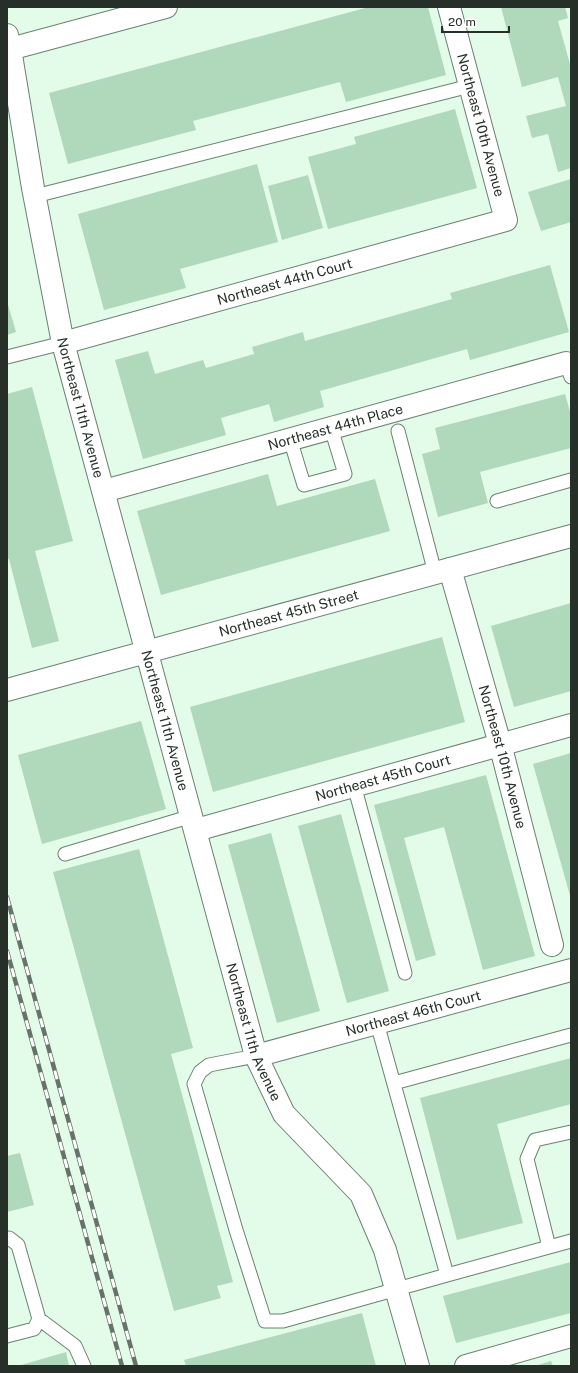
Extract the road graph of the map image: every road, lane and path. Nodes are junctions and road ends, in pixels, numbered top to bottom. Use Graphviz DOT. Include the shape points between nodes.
graph roads {
  1 [pos="166,7"];
  2 [pos="449,7"];
  3 [pos="9,42"];
  4 [pos="470,86"];
  5 [pos="35,196"];
  6 [pos="506,220"];
  7 [pos="63,343"];
  8 [pos="7,357"];
  9 [pos="569,368"];
  10 [pos="331,428"];
  11 [pos="398,431"];
  12 [pos="290,439"];
  13 [pos="571,480"];
  14 [pos="104,491"];
  15 [pos="496,501"];
  16 [pos="571,536"];
  17 [pos="443,571"];
  18 [pos="148,652"];
  19 [pos="7,690"];
  20 [pos="571,725"];
  21 [pos="500,744"];
  22 [pos="354,785"];
  23 [pos="194,823"];
  24 [pos="65,854"];
  25 [pos="552,945"];
  26 [pos="571,970"];
  27 [pos="405,973"];
  28 [pos="377,1023"];
  29 [pos="571,1035"];
  30 [pos="256,1056"];
  31 [pos="394,1083"];
  32 [pos="571,1132"];
  33 [pos="7,1239"];
  34 [pos="571,1241"];
  35 [pos="549,1247"];
  36 [pos="447,1275"];
  37 [pos="396,1289"];
  38 [pos="39,1319"];
  39 [pos="7,1336"];
  40 [pos="571,1336"];
  41 [pos="84,1366"];
  42 [pos="418,1366"];
  43 [pos="466,1366"];
  1 -- 3 [label="street"];
  2 -- 4 [label="street, Northeast 10th Avenue"];
  3 -- 5 [label="street, Northeast 11th Avenue"];
  4 -- 5 [label="lane"];
  4 -- 6 [label="street, Northeast 10th Avenue"];
  5 -- 7 [label="street, Northeast 11th Avenue"];
  6 -- 7 [label="street, Northeast 44th Court"];
  7 -- 8 [label="lane"];
  7 -- 14 [label="street, Northeast 11th Avenue"];
  9 -- 10 [label="street, Northeast 44th Place"];
  10 -- 12 [label="street, Northeast 44th Place"];
  10 -- 12 [label="lane" via="345,474 304,485"];
  11 -- 17 [label="lane"];
  12 -- 14 [label="street, Northeast 44th Place"];
  13 -- 15 [label="lane"];
  14 -- 18 [label="street, Northeast 11th Avenue"];
  16 -- 17 [label="street, Northeast 45th Street"];
  17 -- 18 [label="street, Northeast 45th Street"];
  17 -- 21 [label="street, Northeast 10th Avenue"];
  18 -- 19 [label="street, Northeast 45th Street"];
  18 -- 23 [label="street, Northeast 11th Avenue"];
  20 -- 21 [label="street, Northeast 45th Court"];
  21 -- 22 [label="street, Northeast 45th Court"];
  21 -- 25 [label="street, Northeast 10th Avenue"];
  22 -- 23 [label="street, Northeast 45th Court"];
  22 -- 27 [label="lane"];
  23 -- 24 [label="lane"];
  23 -- 30 [label="street, Northeast 11th Avenue"];
  26 -- 28 [label="street, Northeast 46th Court"];
  28 -- 30 [label="street, Northeast 46th Court"];
  28 -- 31 [label="lane"];
  29 -- 31 [label="lane"];
  30 -- 37 [label="street, Northeast 11th Avenue" via="284,1114 361,1194 385,1250"];
  30 -- 37 [label="lane" via="209,1065 200,1072 194,1084 264,1321 283,1321"];
  31 -- 36 [label="lane"];
  32 -- 35 [label="lane" via="535,1140 527,1158"];
  33 -- 38 [label="lane" via="18,1245"];
  34 -- 35 [label="lane"];
  35 -- 36 [label="lane"];
  36 -- 37 [label="lane"];
  37 -- 42 [label="street, Northeast 11th Avenue"];
  38 -- 39 [label="lane" via="34,1329"];
  38 -- 41 [label="lane" via="75,1346"];
  40 -- 43 [label="street"];
}
